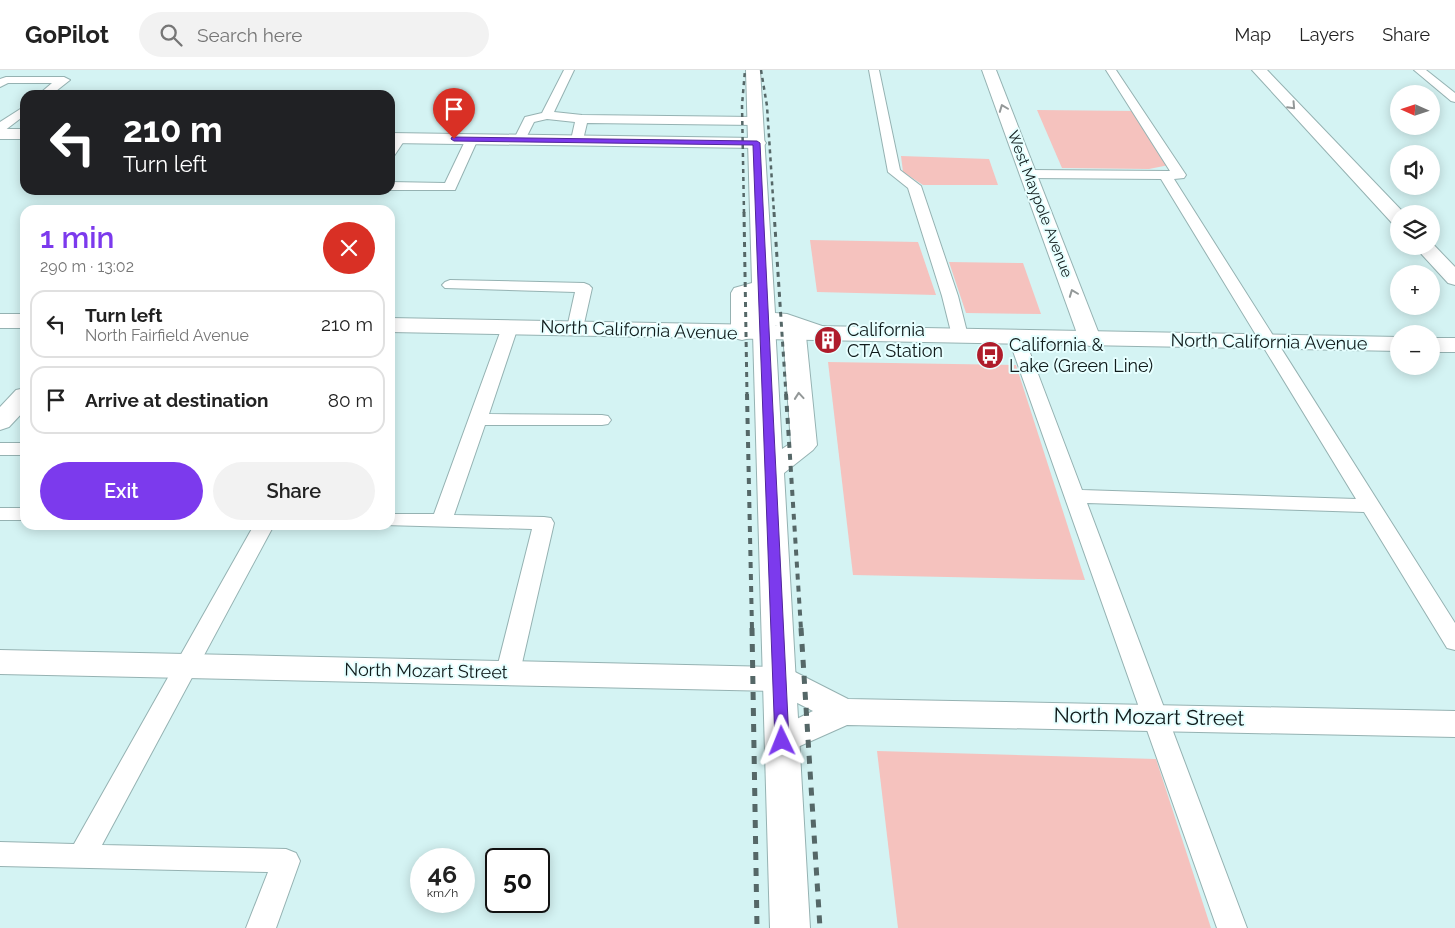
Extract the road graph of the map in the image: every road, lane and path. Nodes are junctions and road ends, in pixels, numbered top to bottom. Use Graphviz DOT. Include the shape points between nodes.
graph roads {
  1 [pos="569,70"];
  2 [pos="753,70"];
  3 [pos="874,70"];
  4 [pos="989,70"];
  5 [pos="1111,70"];
  6 [pos="1259,70"];
  7 [pos="1419,70"];
  8 [pos="0,84"];
  9 [pos="51,90"];
  10 [pos="1455,99"];
  11 [pos="8,108"];
  12 [pos="20,109"];
  13 [pos="20,113"];
  14 [pos="547,115"];
  15 [pos="582,119"];
  16 [pos="755,121"];
  17 [pos="0,128"];
  18 [pos="0,134"];
  19 [pos="20,134"];
  20 [pos="395,138"];
  21 [pos="472,139"];
  22 [pos="520,139"];
  23 [pos="577,140"];
  24 [pos="757,143"];
  25 [pos="1028,174"];
  26 [pos="1165,175"];
  27 [pos="395,186"];
  28 [pos="1390,209"];
  29 [pos="1432,255"];
  30 [pos="1455,279"];
  31 [pos="450,285"];
  32 [pos="762,286"];
  33 [pos="0,321"];
  34 [pos="20,321"];
  35 [pos="395,325"];
  36 [pos="510,327"];
  37 [pos="575,328"];
  38 [pos="766,328"];
  39 [pos="820,333"];
  40 [pos="960,336"];
  41 [pos="1016,338"];
  42 [pos="1090,339"];
  43 [pos="1268,341"];
  44 [pos="1390,344"];
  45 [pos="1440,345"];
  46 [pos="1455,345"];
  47 [pos="20,400"];
  48 [pos="478,419"];
  49 [pos="602,420"];
  50 [pos="0,422"];
  51 [pos="0,449"];
  52 [pos="20,449"];
  53 [pos="1074,496"];
  54 [pos="1370,506"];
  55 [pos="0,514"];
  56 [pos="20,514"];
  57 [pos="395,520"];
  58 [pos="442,521"];
  59 [pos="261,530"];
  60 [pos="1455,642"];
  61 [pos="0,662"];
  62 [pos="186,666"];
  63 [pos="508,672"];
  64 [pos="779,679"];
  65 [pos="843,712"];
  66 [pos="1155,717"];
  67 [pos="1453,727"];
  68 [pos="782,741"];
  69 [pos="0,854"];
  70 [pos="82,856"];
  71 [pos="261,928"];
  72 [pos="790,928"];
  73 [pos="1232,928"];
  1 -- 14 [label="lane"];
  2 -- 16 [label="street"];
  3 -- 40 [label="lane" via="894,172 914,186"];
  25 -- 4 [label="street, West Maypole Avenue, one-way"];
  5 -- 26 [label="lane" via="1179,175"];
  6 -- 28 [label="street, one-way"];
  7 -- 10 [label="lane"];
  8 -- 9 [label="lane" via="6,80 64,80"];
  11 -- 12 [label="lane"];
  13 -- 17 [label="lane"];
  14 -- 15 [label="lane"];
  14 -- 22 [label="lane" via="529,120"];
  15 -- 16 [label="lane"];
  15 -- 23 [label="lane"];
  16 -- 24 [label="street"];
  18 -- 19 [label="street"];
  20 -- 21 [label="street"];
  21 -- 22 [label="street"];
  21 -- 27 [label="lane" via="450,187"];
  22 -- 23 [label="street"];
  23 -- 24 [label="street"];
  24 -- 32 [label="street"];
  25 -- 26 [label="lane"];
  42 -- 25 [label="street, West Maypole Avenue, one-way"];
  26 -- 43 [label="lane"];
  29 -- 30 [label="street"];
  31 -- 37 [label="lane" via="584,288"];
  32 -- 38 [label="street"];
  32 -- 38 [label="street" via="742,293"];
  33 -- 34 [label="street"];
  35 -- 36 [label="street, North California Avenue"];
  36 -- 37 [label="street, North California Avenue"];
  36 -- 48 [label="lane"];
  37 -- 38 [label="street, North California Avenue"];
  38 -- 39 [label="street, North California Avenue"];
  38 -- 39 [label="street"];
  38 -- 64 [label="street"];
  39 -- 40 [label="street, North California Avenue"];
  40 -- 41 [label="street, North California Avenue"];
  41 -- 42 [label="street, North California Avenue"];
  41 -- 53 [label="lane"];
  42 -- 43 [label="street, North California Avenue"];
  43 -- 44 [label="street, North California Avenue"];
  43 -- 54 [label="lane"];
  45 -- 46 [label="street"];
  47 -- 50 [label="street"];
  48 -- 49 [label="lane"];
  48 -- 58 [label="lane"];
  51 -- 52 [label="lane"];
  53 -- 54 [label="lane"];
  53 -- 66 [label="lane"];
  54 -- 60 [label="lane"];
  55 -- 56 [label="lane"];
  57 -- 58 [label="lane"];
  58 -- 63 [label="lane" via="544,522"];
  59 -- 62 [label="lane"];
  61 -- 62 [label="street, North Mozart Street"];
  62 -- 63 [label="street, North Mozart Street"];
  62 -- 70 [label="lane"];
  63 -- 64 [label="street, North Mozart Street"];
  64 -- 65 [label="street, North Mozart Street"];
  64 -- 68 [label="street"];
  65 -- 66 [label="street, North Mozart Street"];
  65 -- 68 [label="street, North Mozart Street"];
  66 -- 67 [label="street, North Mozart Street"];
  66 -- 73 [label="lane"];
  68 -- 72 [label="street"];
  69 -- 70 [label="lane"];
  70 -- 71 [label="lane" via="286,861"];
}
